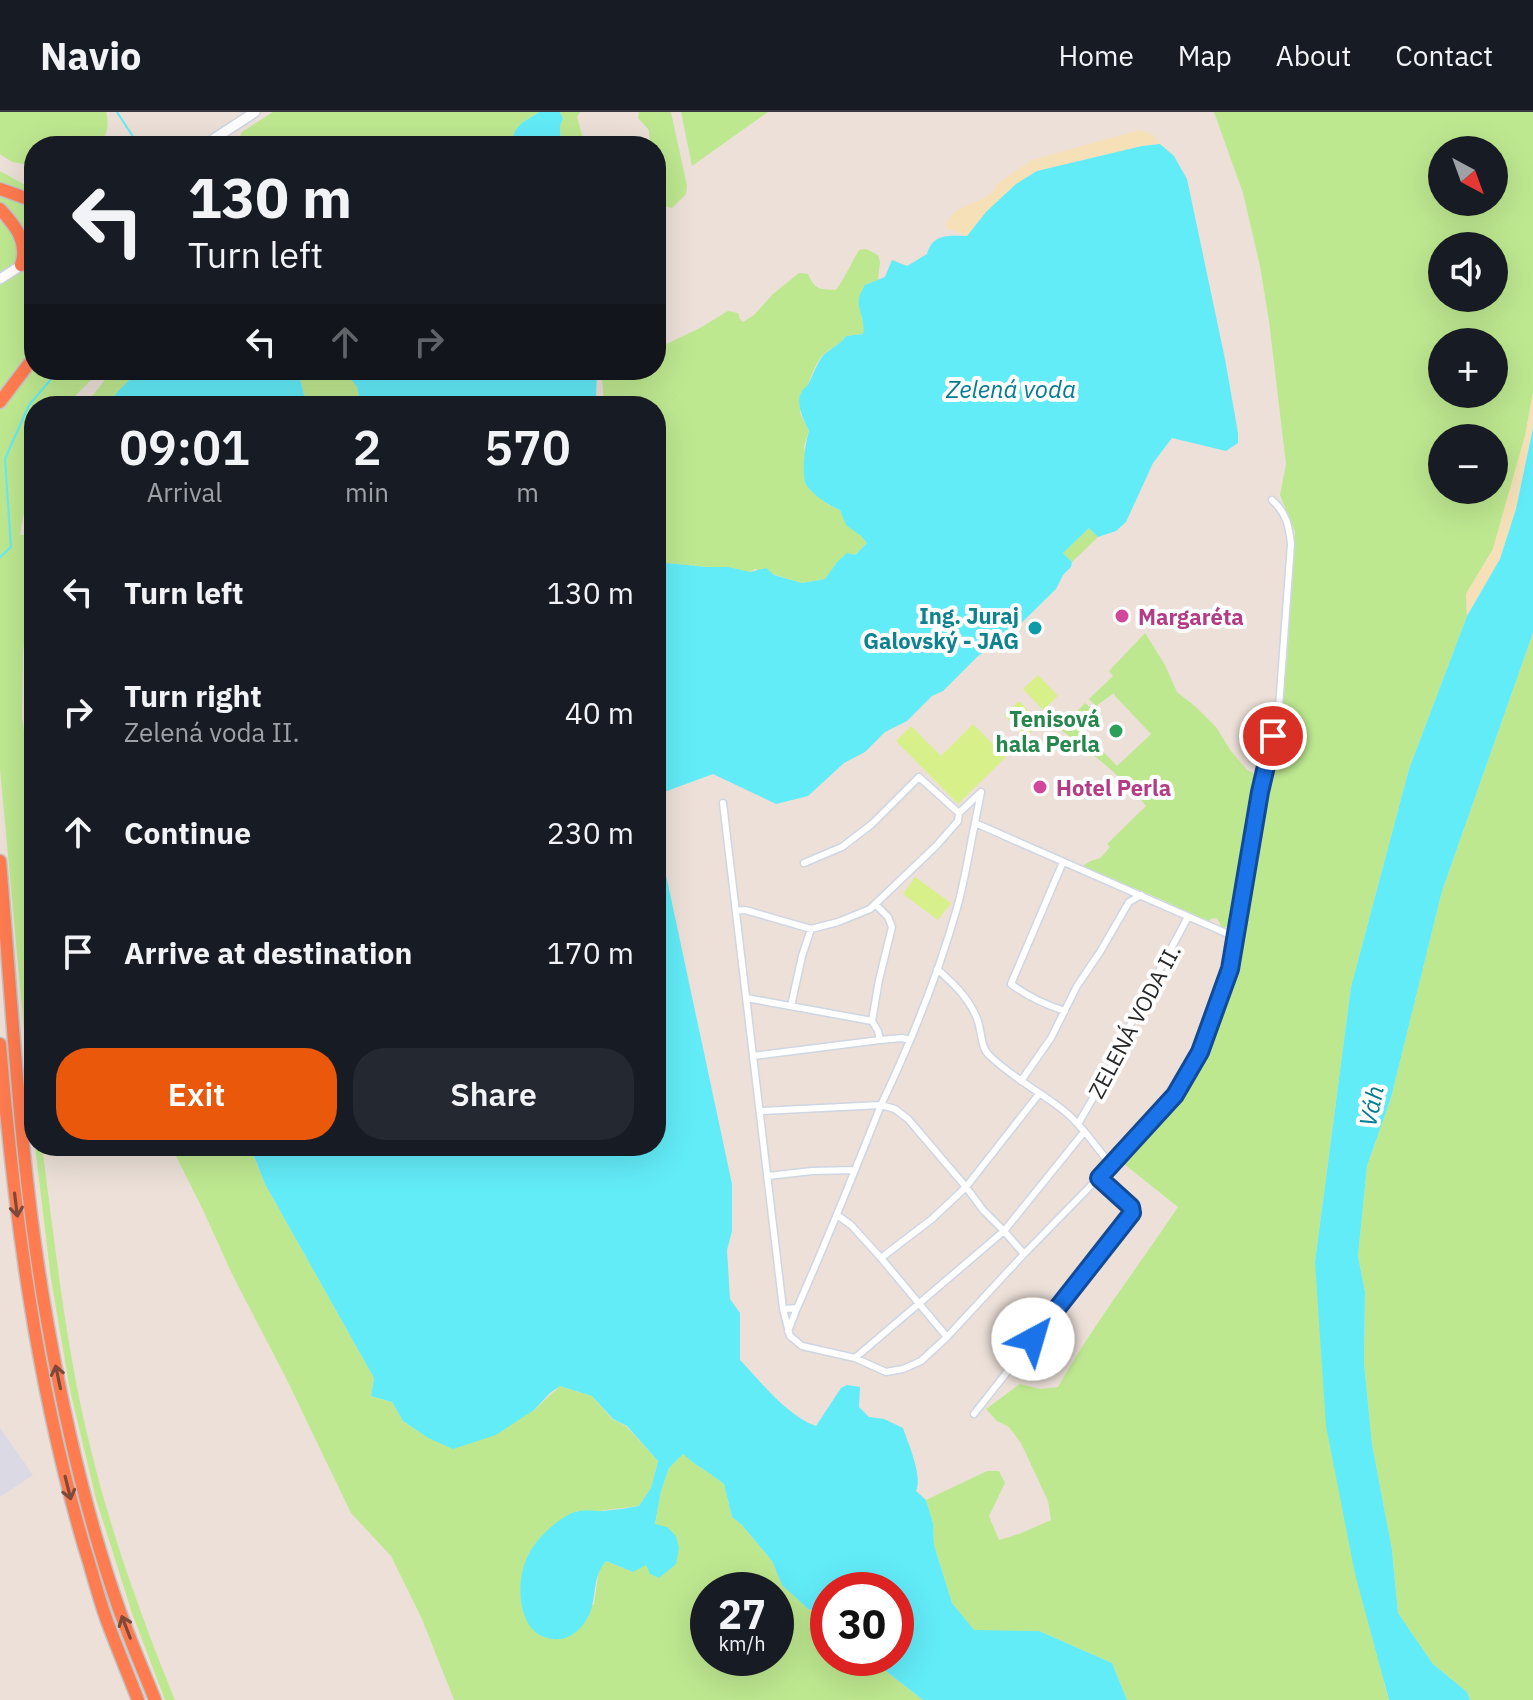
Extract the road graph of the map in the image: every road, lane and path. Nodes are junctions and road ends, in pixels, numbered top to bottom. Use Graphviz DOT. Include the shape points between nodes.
graph roads {
  1 [pos="255,112"];
  2 [pos="218,136"];
  3 [pos="0,189"];
  4 [pos="24,197"];
  5 [pos="0,209"];
  6 [pos="24,258"];
  7 [pos="24,264"];
  8 [pos="0,279"];
  9 [pos="24,370"];
  10 [pos="0,402"];
  11 [pos="1272,500"];
  12 [pos="723,803"];
  13 [pos="958,817"];
  14 [pos="975,825"];
  15 [pos="0,861"];
  16 [pos="1063,862"];
  17 [pos="804,863"];
  18 [pos="1126,889"];
  19 [pos="1141,895"];
  20 [pos="1129,902"];
  21 [pos="876,905"];
  22 [pos="736,911"];
  23 [pos="1188,917"];
  24 [pos="811,929"];
  25 [pos="1235,937"];
  26 [pos="937,969"];
  27 [pos="746,998"];
  28 [pos="791,1006"];
  29 [pos="1065,1011"];
  30 [pos="872,1021"];
  31 [pos="880,1040"];
  32 [pos="910,1040"];
  33 [pos="0,1044"];
  34 [pos="753,1056"];
  35 [pos="1021,1081"];
  36 [pos="1039,1094"];
  37 [pos="881,1105"];
  38 [pos="760,1111"];
  39 [pos="1078,1124"];
  40 [pos="1084,1132"];
  41 [pos="24,1144"];
  42 [pos="25,1156"];
  43 [pos="1111,1165"];
  44 [pos="855,1170"];
  45 [pos="768,1176"];
  46 [pos="1099,1178"];
  47 [pos="966,1187"];
  48 [pos="837,1215"];
  49 [pos="1004,1231"];
  50 [pos="1024,1254"];
  51 [pos="881,1258"];
  52 [pos="918,1303"];
  53 [pos="797,1308"];
  54 [pos="783,1309"];
  55 [pos="788,1331"];
  56 [pos="947,1337"];
  57 [pos="855,1358"];
  58 [pos="974,1414"];
  59 [pos="138,1700"];
  60 [pos="155,1700"];
  1 -- 2 [label="main road"];
  3 -- 4 [label="highway"];
  5 -- 6 [label="highway" via="16,228"];
  7 -- 8 [label="main road"];
  9 -- 10 [label="highway"];
  11 -- 25 [label="street" via="1289,525 1291,551 1279,707"];
  12 -- 22 [label="street"];
  13 -- 14 [label="street, ZELENÁ VODA II."];
  13 -- 14 [label="street" via="981,792"];
  13 -- 17 [label="street" via="919,777 842,847"];
  13 -- 21 [label="street"];
  14 -- 16 [label="street, ZELENÁ VODA II."];
  14 -- 26 [label="street" via="958,907"];
  41 -- 15 [label="highway, one-way"];
  16 -- 18 [label="street, ZELENÁ VODA II."];
  16 -- 29 [label="street" via="1011,984"];
  18 -- 19 [label="street, ZELENÁ VODA II."];
  18 -- 20 [label="street"];
  19 -- 20 [label="street"];
  19 -- 23 [label="street, ZELENÁ VODA II."];
  20 -- 29 [label="street"];
  21 -- 24 [label="street"];
  21 -- 30 [label="street" via="892,927"];
  22 -- 24 [label="street"];
  22 -- 27 [label="street"];
  23 -- 25 [label="street, ZELENÁ VODA II."];
  23 -- 39 [label="street, ZELENÁ VODA II."];
  24 -- 28 [label="street"];
  25 -- 43 [label="street" via="1230,969 1200,1052 1175,1095"];
  26 -- 32 [label="street"];
  26 -- 35 [label="street, ZELENÁ VODA II." via="969,1002 985,1051"];
  27 -- 28 [label="street"];
  27 -- 34 [label="street"];
  28 -- 30 [label="street"];
  29 -- 35 [label="street"];
  30 -- 31 [label="street"];
  31 -- 32 [label="street"];
  31 -- 34 [label="street"];
  32 -- 37 [label="street"];
  33 -- 59 [label="highway, one-way" via="23,1264 49,1409 106,1619"];
  34 -- 38 [label="street"];
  35 -- 36 [label="street, ZELENÁ VODA II."];
  36 -- 39 [label="street, ZELENÁ VODA II."];
  36 -- 47 [label="street"];
  37 -- 38 [label="street"];
  37 -- 44 [label="street"];
  37 -- 47 [label="street" via="908,1119"];
  38 -- 45 [label="street"];
  39 -- 40 [label="street, ZELENÁ VODA II."];
  40 -- 43 [label="street, ZELENÁ VODA II."];
  40 -- 49 [label="street"];
  60 -- 42 [label="highway, one-way" via="119,1609 85,1495 48,1324"];
  43 -- 46 [label="street"];
  44 -- 45 [label="street"];
  44 -- 48 [label="street"];
  45 -- 54 [label="street"];
  46 -- 50 [label="street"];
  46 -- 58 [label="street" via="1132,1213"];
  47 -- 49 [label="street"];
  47 -- 51 [label="street"];
  48 -- 51 [label="street"];
  48 -- 53 [label="street"];
  49 -- 50 [label="street"];
  49 -- 52 [label="street"];
  50 -- 56 [label="street"];
  51 -- 52 [label="street"];
  52 -- 56 [label="street"];
  52 -- 57 [label="street"];
  53 -- 54 [label="street"];
  53 -- 55 [label="street"];
  54 -- 55 [label="street"];
  55 -- 57 [label="street" via="802,1346"];
  56 -- 57 [label="street" via="921,1361 893,1372"];
}
